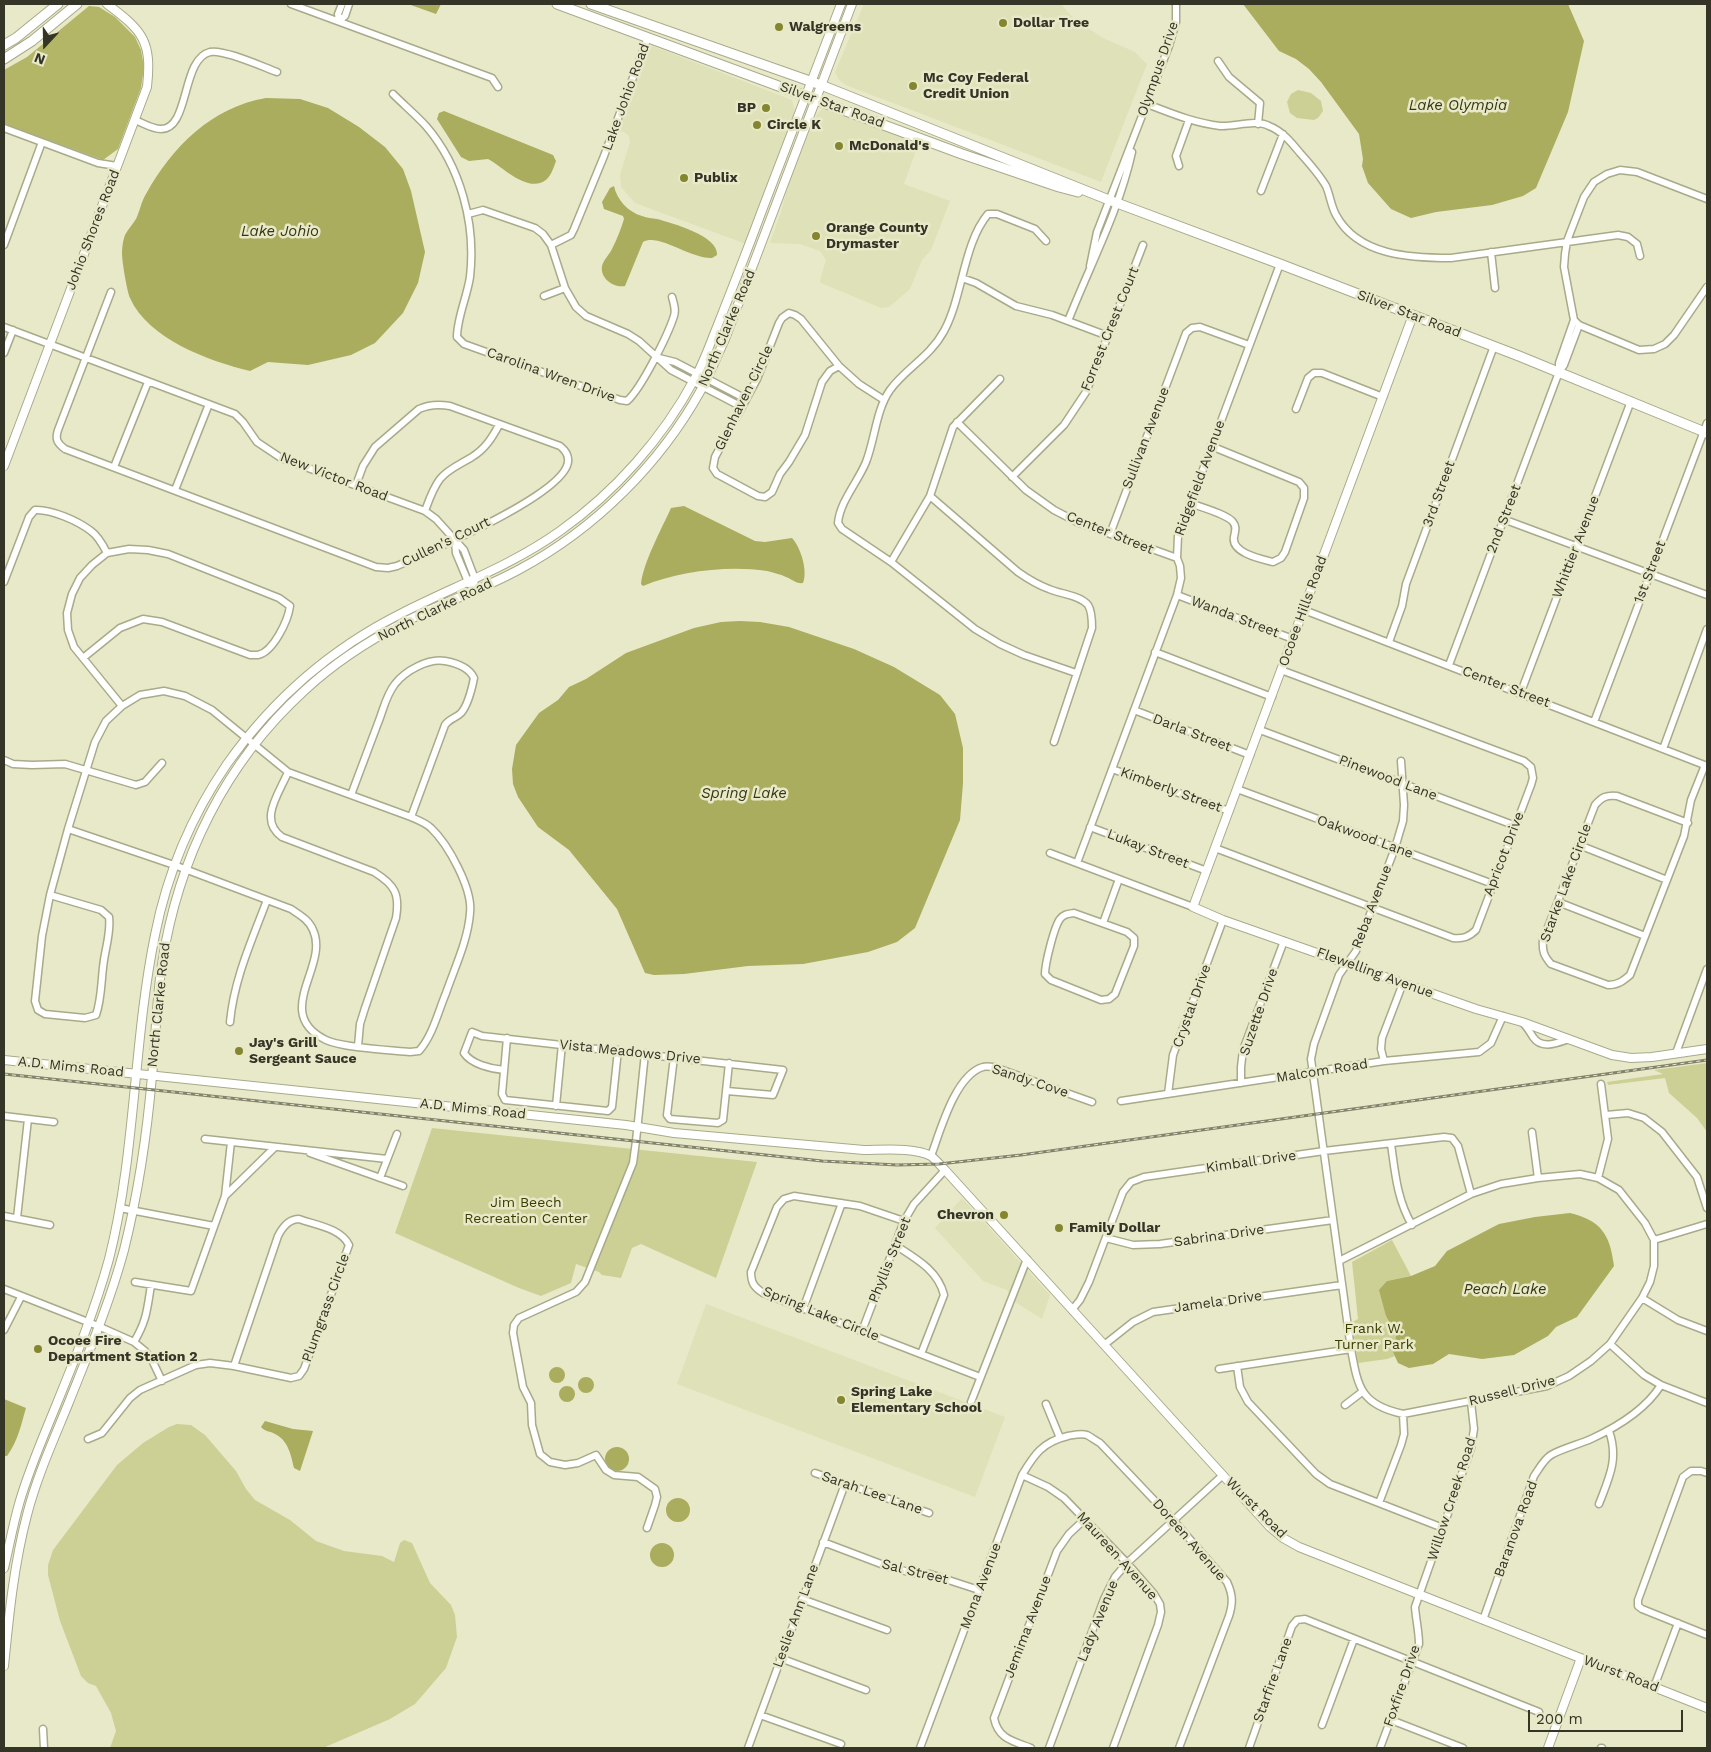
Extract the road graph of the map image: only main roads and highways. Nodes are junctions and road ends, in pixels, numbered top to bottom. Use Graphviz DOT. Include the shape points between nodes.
graph roads {
  1 [pos="58,4"];
  2 [pos="76,4"];
  3 [pos="557,4"];
  4 [pos="570,4"];
  5 [pos="591,4"];
  6 [pos="650,25"];
  7 [pos="4,45"];
  8 [pos="4,59"];
  9 [pos="900,130"];
  10 [pos="966,142"];
  11 [pos="962,154"];
  12 [pos="1034,169"];
  13 [pos="1113,202"];
  14 [pos="1706,429"];
  1 -- 7 [label="main road"];
  2 -- 8 [label="main road" via="32,41"];
  3 -- 9 [label="main road, Silver Star Road"];
  4 -- 6 [label="main road" via="634,26"];
  5 -- 6 [label="main road, Silver Star Road"];
  6 -- 10 [label="main road, Silver Star Road" via="811,81"];
  9 -- 10 [label="main road" via="954,146"];
  9 -- 11 [label="main road, Silver Star Road"];
  10 -- 12 [label="main road, Silver Star Road"];
  11 -- 12 [label="main road" via="974,152 1015,167"];
  11 -- 13 [label="main road, Silver Star Road"];
  12 -- 13 [label="main road, Silver Star Road"];
  13 -- 14 [label="main road, Silver Star Road"];
}
